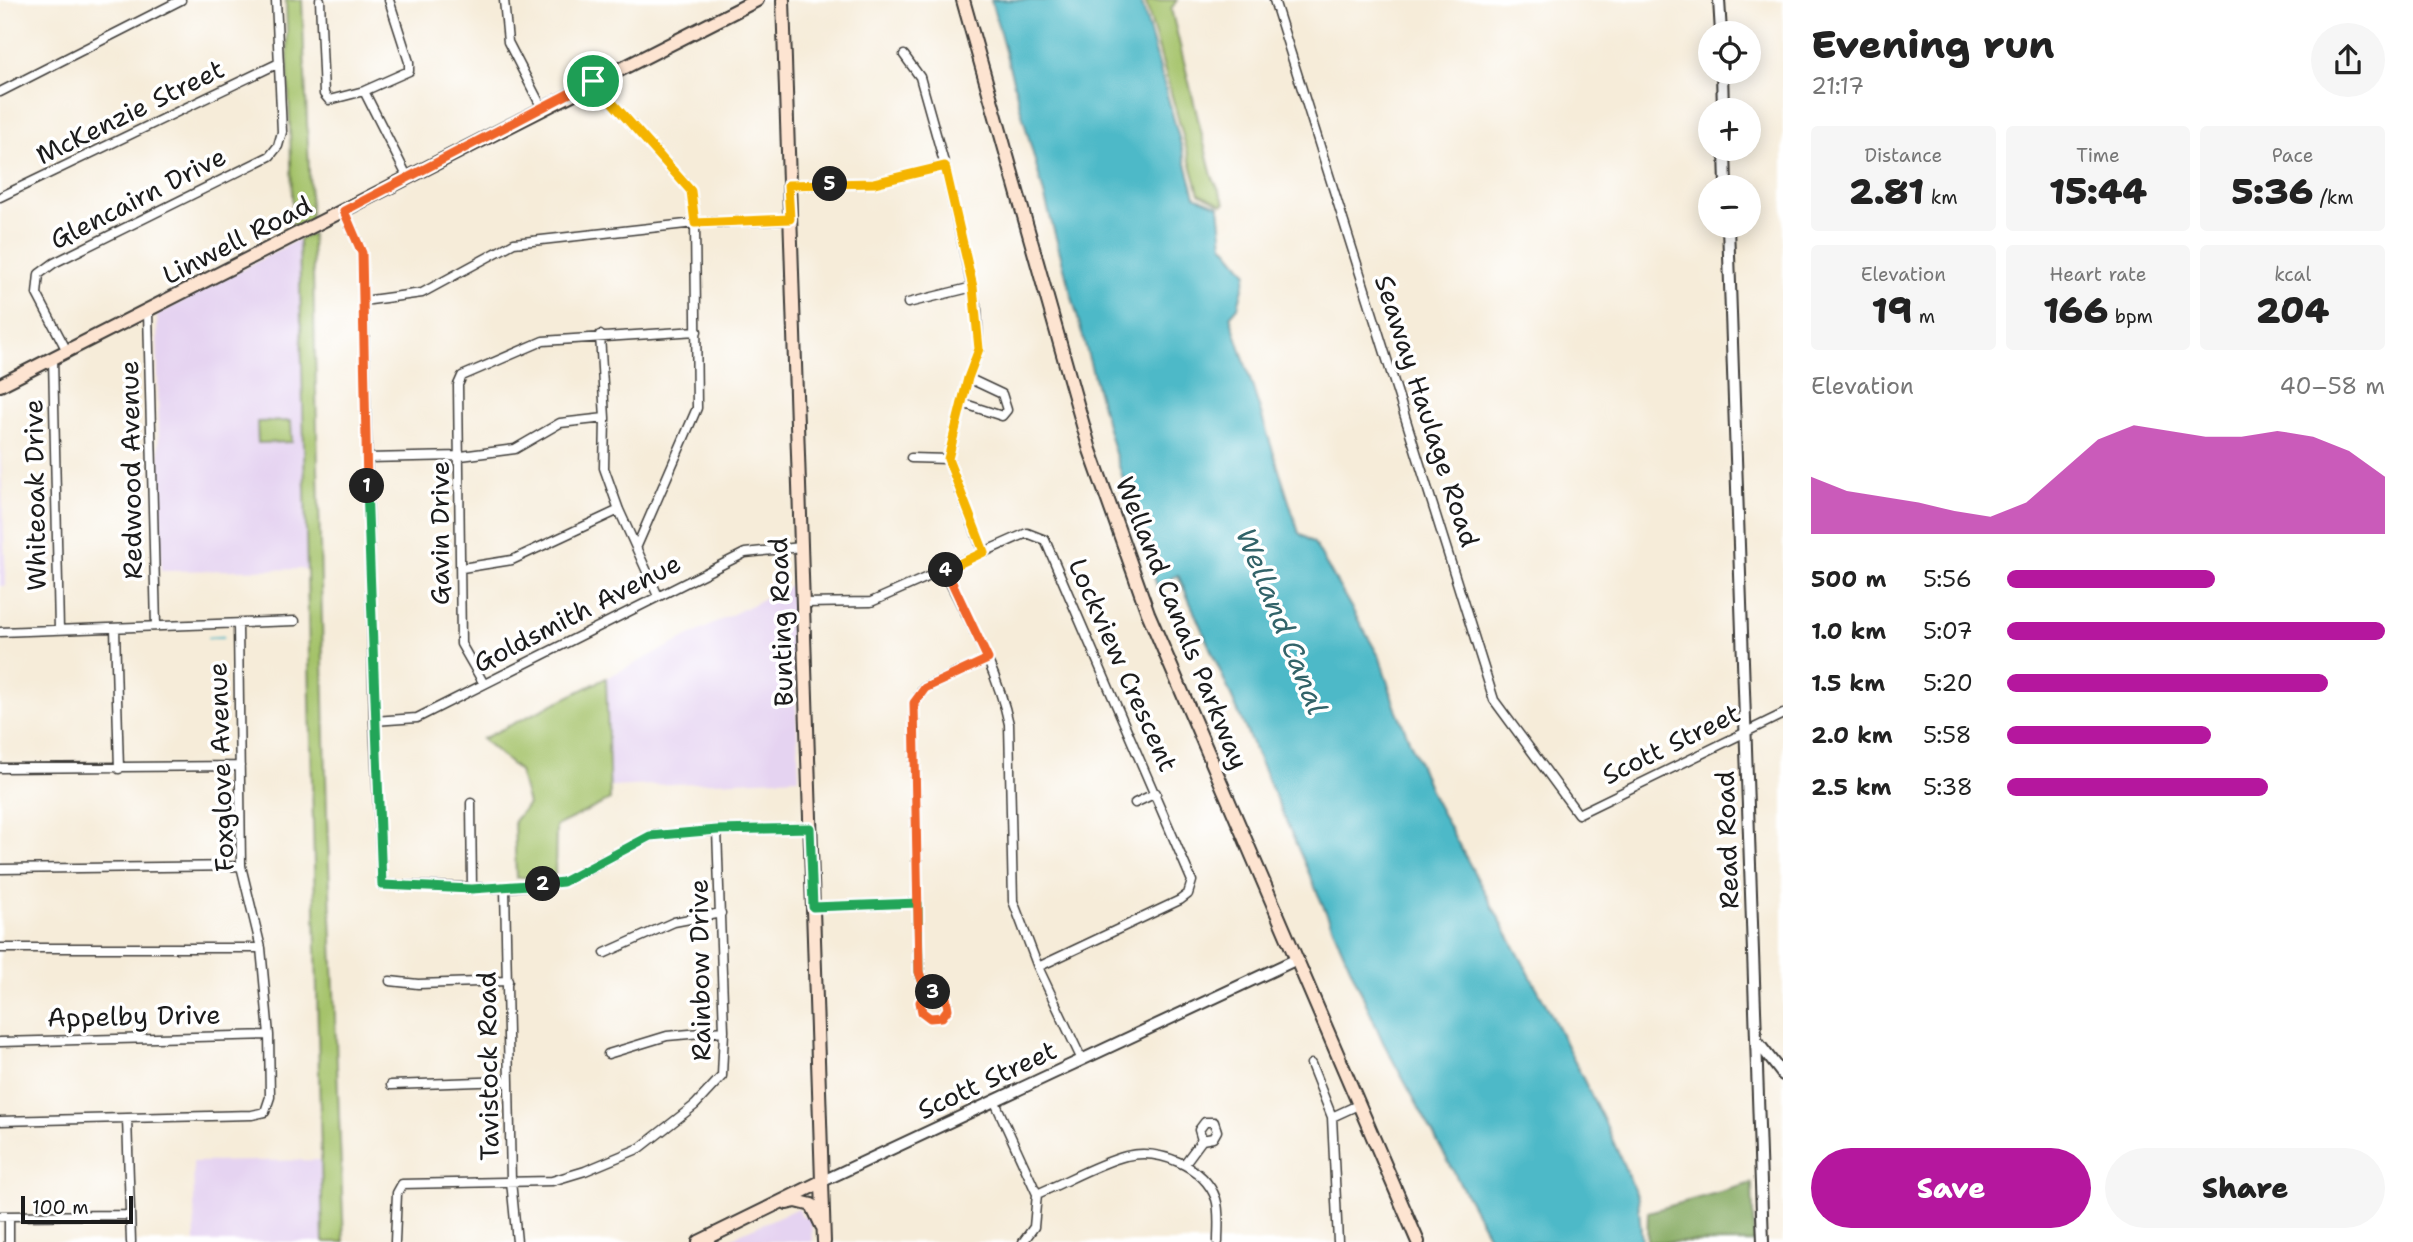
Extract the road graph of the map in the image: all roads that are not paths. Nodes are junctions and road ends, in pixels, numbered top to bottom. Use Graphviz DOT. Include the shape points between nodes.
graph roads {
  1 [pos="181,0"];
  2 [pos="276,0"];
  3 [pos="320,0"];
  4 [pos="389,0"];
  5 [pos="757,0"];
  6 [pos="783,0"];
  7 [pos="963,0"];
  8 [pos="1274,0"];
  9 [pos="1719,0"];
  10 [pos="506,1"];
  11 [pos="1720,21"];
  12 [pos="904,55"];
  13 [pos="279,63"];
  14 [pos="593,81"];
  15 [pos="364,90"];
  16 [pos="0,92"];
  17 [pos="542,108"];
  18 [pos="945,166"];
  19 [pos="408,178"];
  20 [pos="788,185"];
  21 [pos="0,197"];
  22 [pos="344,211"];
  23 [pos="790,219"];
  24 [pos="695,223"];
  25 [pos="1728,238"];
  26 [pos="973,287"];
  27 [pos="363,301"];
  28 [pos="908,303"];
  29 [pos="148,312"];
  30 [pos="697,331"];
  31 [pos="600,335"];
  32 [pos="67,351"];
  33 [pos="53,358"];
  34 [pos="968,378"];
  35 [pos="0,385"];
  36 [pos="962,402"];
  37 [pos="605,418"];
  38 [pos="461,456"];
  39 [pos="367,458"];
  40 [pos="911,458"];
  41 [pos="948,459"];
  42 [pos="619,510"];
  43 [pos="637,546"];
  44 [pos="801,547"];
  45 [pos="984,552"];
  46 [pos="462,568"];
  47 [pos="944,571"];
  48 [pos="659,596"];
  49 [pos="803,603"];
  50 [pos="295,621"];
  51 [pos="237,625"];
  52 [pos="156,626"];
  53 [pos="115,628"];
  54 [pos="59,630"];
  55 [pos="0,632"];
  56 [pos="988,659"];
  57 [pos="484,684"];
  58 [pos="1783,714"];
  59 [pos="374,721"];
  60 [pos="1746,732"];
  61 [pos="240,766"];
  62 [pos="0,768"];
  63 [pos="119,769"];
  64 [pos="1156,793"];
  65 [pos="471,803"];
  66 [pos="1135,803"];
  67 [pos="1578,814"];
  68 [pos="810,828"];
  69 [pos="717,830"];
  70 [pos="241,866"];
  71 [pos="0,869"];
  72 [pos="505,888"];
  73 [pos="472,889"];
  74 [pos="918,903"];
  75 [pos="813,907"];
  76 [pos="721,913"];
  77 [pos="0,948"];
  78 [pos="261,948"];
  79 [pos="605,953"];
  80 [pos="1295,960"];
  81 [pos="1038,967"];
  82 [pos="390,981"];
  83 [pos="508,981"];
  84 [pos="926,992"];
  85 [pos="724,1031"];
  86 [pos="269,1035"];
  87 [pos="1756,1040"];
  88 [pos="0,1042"];
  89 [pos="608,1054"];
  90 [pos="1082,1060"];
  91 [pos="1311,1064"];
  92 [pos="1783,1074"];
  93 [pos="509,1081"];
  94 [pos="391,1085"];
  95 [pos="995,1102"];
  96 [pos="1358,1105"];
  97 [pos="1332,1117"];
  98 [pos="127,1118"];
  99 [pos="0,1121"];
  100 [pos="1202,1140"];
  101 [pos="1185,1163"];
  102 [pos="512,1181"];
  103 [pos="823,1181"];
  104 [pos="1037,1194"];
  105 [pos="765,1210"];
  106 [pos="130,1215"];
  107 [pos="4,1216"];
  108 [pos="823,1236"];
  109 [pos="721,1237"];
  110 [pos="9,1242"];
  111 [pos="131,1242"];
  112 [pos="395,1242"];
  113 [pos="517,1242"];
  114 [pos="699,1242"];
  115 [pos="1023,1242"];
  116 [pos="1218,1242"];
  117 [pos="1338,1242"];
  118 [pos="1418,1242"];
  119 [pos="1763,1242"];
  1 -- 16 [label="street"];
  2 -- 13 [label="street"];
  3 -- 15 [label="street" via="324,94 329,100"];
  4 -- 15 [label="street" via="409,71"];
  5 -- 14 [label="main road, Linwell Road"];
  6 -- 20 [label="main road, Bunting Road"];
  7 -- 80 [label="main road, Welland Canals Parkway" via="1090,450 1148,613"];
  8 -- 67 [label="street, Seaway Haulage Road" via="1494,699"];
  9 -- 11 [label="street"];
  10 -- 17 [label="street" via="508,42"];
  12 -- 18 [label="street" via="920,77"];
  13 -- 21 [label="street, McKenzie Street"];
  13 -- 32 [label="street, Glencairn Drive" via="282,132 270,156 39,274 37,294"];
  14 -- 17 [label="main road, Linwell Road"];
  14 -- 24 [label="street" via="691,191"];
  15 -- 19 [label="street"];
  17 -- 19 [label="main road, Linwell Road"];
  18 -- 20 [label="street" via="874,183"];
  18 -- 26 [label="street"];
  19 -- 22 [label="main road, Linwell Road"];
  20 -- 23 [label="main road, Bunting Road"];
  22 -- 27 [label="street" via="362,253"];
  22 -- 29 [label="main road, Linwell Road"];
  23 -- 24 [label="street"];
  23 -- 44 [label="main road, Bunting Road"];
  24 -- 27 [label="street" via="514,243 422,293"];
  24 -- 30 [label="street"];
  25 -- 60 [label="street, Read Road"];
  26 -- 28 [label="street"];
  26 -- 34 [label="street" via="979,349"];
  27 -- 39 [label="street"];
  29 -- 32 [label="main road, Linwell Road"];
  29 -- 52 [label="street, Redwood Avenue"];
  30 -- 31 [label="street"];
  30 -- 43 [label="street" via="697,408"];
  31 -- 37 [label="street"];
  31 -- 38 [label="street, Gavin Drive" via="543,341 463,376 458,385"];
  32 -- 33 [label="main road, Linwell Road"];
  33 -- 35 [label="main road, Linwell Road"];
  33 -- 54 [label="street, Whiteoak Drive"];
  34 -- 36 [label="street"];
  34 -- 36 [label="street" via="1002,394 1007,410 1002,416"];
  36 -- 41 [label="street"];
  37 -- 38 [label="street" via="560,423 515,449"];
  37 -- 42 [label="street" via="604,468"];
  38 -- 39 [label="street"];
  38 -- 46 [label="street, Gavin Drive"];
  39 -- 59 [label="street"];
  40 -- 41 [label="street"];
  41 -- 45 [label="street"];
  42 -- 43 [label="street"];
  42 -- 46 [label="street" via="512,560"];
  43 -- 48 [label="street"];
  44 -- 48 [label="street, Goldsmith Avenue" via="745,553"];
  44 -- 49 [label="main road, Bunting Road"];
  45 -- 47 [label="street, Lockview Crescent"];
  45 -- 64 [label="street, Lockview Crescent" via="1027,533 1045,540"];
  46 -- 57 [label="street, Gavin Drive" via="461,644"];
  47 -- 49 [label="street, Lockview Crescent" via="871,603"];
  47 -- 56 [label="street"];
  48 -- 57 [label="street, Goldsmith Avenue"];
  49 -- 68 [label="main road, Bunting Road"];
  50 -- 51 [label="street"];
  51 -- 52 [label="street"];
  51 -- 61 [label="street, Foxglove Avenue"];
  52 -- 53 [label="street"];
  53 -- 54 [label="street"];
  53 -- 63 [label="street"];
  54 -- 55 [label="street"];
  56 -- 74 [label="street" via="925,688 914,703"];
  56 -- 81 [label="street" via="1009,724 1013,901"];
  57 -- 59 [label="street, Goldsmith Avenue" via="417,718"];
  58 -- 60 [label="street, Scott Street"];
  59 -- 73 [label="street" via="382,885"];
  60 -- 67 [label="street, Scott Street"];
  60 -- 87 [label="street, Read Road"];
  61 -- 63 [label="street"];
  61 -- 70 [label="street, Foxglove Avenue"];
  62 -- 63 [label="street"];
  64 -- 66 [label="street"];
  64 -- 81 [label="street, Lockview Crescent" via="1191,874 1188,894"];
  65 -- 73 [label="street"];
  68 -- 69 [label="street"];
  68 -- 75 [label="main road, Bunting Road"];
  69 -- 72 [label="street" via="650,836 563,882"];
  69 -- 76 [label="street, Rainbow Drive"];
  70 -- 71 [label="street"];
  70 -- 78 [label="street, Foxglove Avenue"];
  72 -- 73 [label="street"];
  72 -- 83 [label="street, Tavistock Road"];
  74 -- 75 [label="street"];
  74 -- 84 [label="street" via="919,972"];
  75 -- 103 [label="main road, Bunting Road"];
  76 -- 79 [label="street" via="674,922"];
  76 -- 85 [label="street, Rainbow Drive"];
  77 -- 78 [label="street"];
  78 -- 86 [label="street, Foxglove Avenue"];
  80 -- 90 [label="street, Scott Street"];
  80 -- 96 [label="main road, Welland Canals Parkway"];
  81 -- 90 [label="street"];
  82 -- 83 [label="street"];
  83 -- 93 [label="street, Tavistock Road"];
  85 -- 89 [label="street" via="667,1036"];
  85 -- 102 [label="street, Rainbow Drive" via="722,1076 695,1105 640,1148 552,1181"];
  86 -- 88 [label="street, Appelby Drive"];
  86 -- 98 [label="street, Foxglove Avenue" via="270,1097 265,1112"];
  87 -- 92 [label="street"];
  87 -- 119 [label="street, Read Road"];
  90 -- 95 [label="street, Scott Street"];
  91 -- 97 [label="street"];
  93 -- 94 [label="street"];
  93 -- 102 [label="street, Tavistock Road"];
  95 -- 103 [label="street, Scott Street"];
  95 -- 104 [label="street"];
  96 -- 97 [label="street"];
  96 -- 118 [label="main road, Welland Canals Parkway"];
  97 -- 117 [label="street"];
  98 -- 99 [label="street"];
  98 -- 106 [label="street"];
  100 -- 101 [label="street"];
  101 -- 104 [label="street" via="1144,1154 1126,1156"];
  101 -- 116 [label="street" via="1212,1190 1217,1202"];
  102 -- 112 [label="street, Rainbow Drive" via="402,1184 397,1193"];
  102 -- 113 [label="street, Tavistock Road"];
  103 -- 105 [label="main road, Scott Street"];
  103 -- 108 [label="main road, Bunting Road"];
  104 -- 115 [label="street" via="1034,1227"];
  105 -- 108 [label="main road" via="796,1201 812,1205"];
  105 -- 109 [label="main road, Scott Street"];
  106 -- 107 [label="street"];
  106 -- 111 [label="street"];
  107 -- 110 [label="street"];
  109 -- 114 [label="main road, Scott Street"];
}
